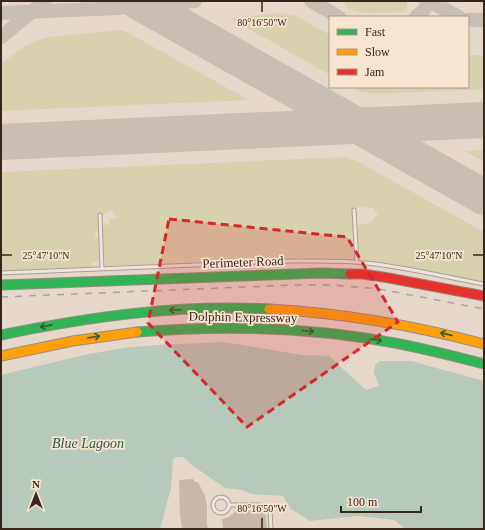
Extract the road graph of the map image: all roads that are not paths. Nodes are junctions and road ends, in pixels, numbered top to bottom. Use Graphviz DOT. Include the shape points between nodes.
graph roads {
  1 [pos="354,210"];
  2 [pos="100,215"];
  3 [pos="358,262"];
  4 [pos="102,269"];
  5 [pos="1,273"];
  6 [pos="484,284"];
  7 [pos="1,285"];
  8 [pos="484,296"];
  9 [pos="1,335"];
  10 [pos="484,344"];
  11 [pos="1,356"];
  12 [pos="481,364"];
  13 [pos="229,506"];
  14 [pos="271,529"];
  1 -- 3 [label="lane"];
  2 -- 4 [label="lane"];
  3 -- 4 [label="lane" via="311,261"];
  3 -- 6 [label="lane"];
  4 -- 5 [label="lane"];
  7 -- 8 [label="main road, Perimeter Road" via="322,273 382,277"];
  10 -- 9 [label="main road, Dolphin Expressway, one-way" via="430,330 364,318 241,308 183,309 117,315 64,322"];
  11 -- 12 [label="main road, Dolphin Expressway, one-way" via="58,343 116,334 180,329 246,328 360,337 414,347"];
  13 -- 13 [label="lane" via="228,500 224,498 218,498 214,504 216,510 221,513"];
  13 -- 14 [label="lane" via="265,506 270,510"];
}
